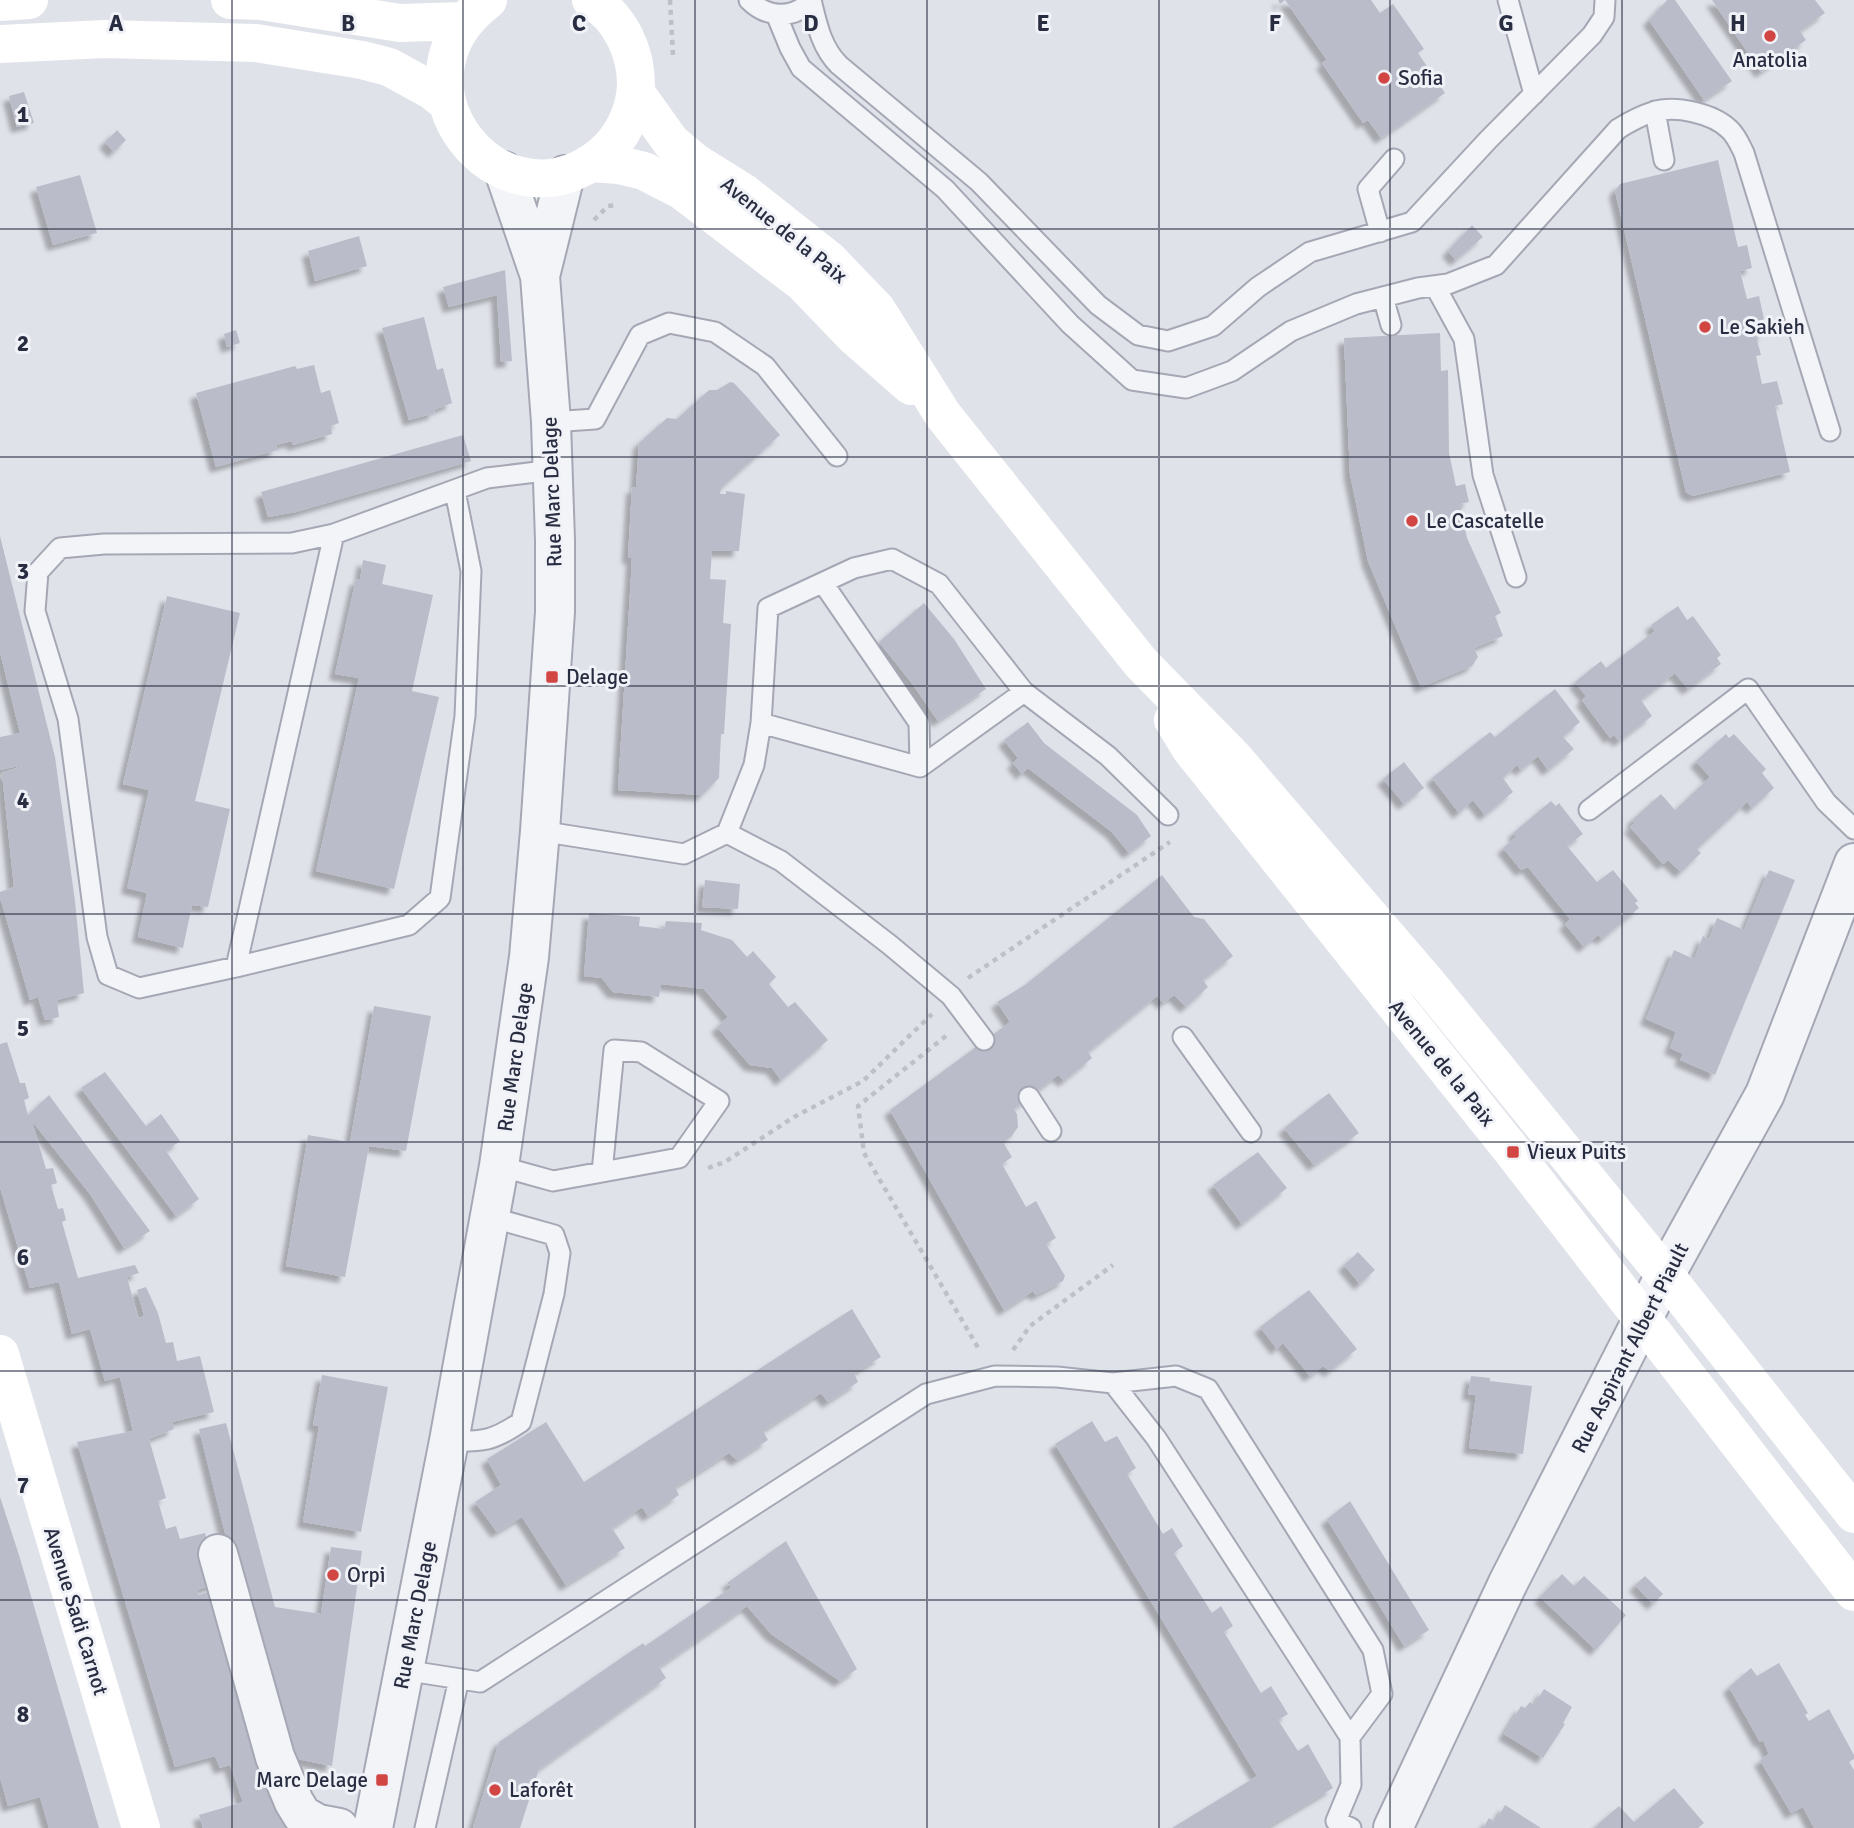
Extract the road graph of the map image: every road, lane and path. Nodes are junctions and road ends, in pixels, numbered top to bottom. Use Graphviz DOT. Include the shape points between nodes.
graph roads {
  1 [pos="29,0"];
  2 [pos="230,0"];
  3 [pos="670,0"];
  4 [pos="749,0"];
  5 [pos="1508,0"];
  6 [pos="1605,0"];
  7 [pos="598,1"];
  8 [pos="0,2"];
  9 [pos="476,11"];
  10 [pos="776,14"];
  11 [pos="0,44"];
  12 [pos="673,55"];
  13 [pos="636,93"];
  14 [pos="1534,94"];
  15 [pos="446,102"];
  16 [pos="1655,111"];
  17 [pos="1394,159"];
  18 [pos="1664,160"];
  19 [pos="579,169"];
  20 [pos="504,171"];
  21 [pos="621,205"];
  22 [pos="589,226"];
  23 [pos="1380,232"];
  24 [pos="540,275"];
  25 [pos="1435,286"];
  26 [pos="1383,297"];
  27 [pos="1391,325"];
  28 [pos="943,415"];
  29 [pos="551,422"];
  30 [pos="1830,431"];
  31 [pos="837,456"];
  32 [pos="553,470"];
  33 [pos="455,491"];
  34 [pos="334,534"];
  35 [pos="1516,577"];
  36 [pos="823,583"];
  37 [pos="1141,663"];
  38 [pos="1024,692"];
  39 [pos="761,723"];
  40 [pos="920,767"];
  41 [pos="1589,810"];
  42 [pos="1168,816"];
  43 [pos="1854,829"];
  44 [pos="540,831"];
  45 [pos="727,833"];
  46 [pos="1176,838"];
  47 [pos="1854,863"];
  48 [pos="236,967"];
  49 [pos="951,996"];
  50 [pos="968,1019"];
  51 [pos="1183,1037"];
  52 [pos="985,1040"];
  53 [pos="1029,1097"];
  54 [pos="1051,1131"];
  55 [pos="1251,1132"];
  56 [pos="499,1166"];
  57 [pos="699,1171"];
  58 [pos="602,1172"];
  59 [pos="490,1217"];
  60 [pos="1112,1265"];
  61 [pos="1665,1275"];
  62 [pos="1642,1321"];
  63 [pos="0,1354"];
  64 [pos="995,1376"];
  65 [pos="1112,1383"];
  66 [pos="449,1441"];
  67 [pos="1854,1514"];
  68 [pos="218,1553"];
  69 [pos="1854,1592"];
  70 [pos="404,1670"];
  71 [pos="459,1679"];
  72 [pos="1350,1737"];
  73 [pos="1338,1826"];
  74 [pos="141,1828"];
  75 [pos="339,1828"];
  76 [pos="373,1828"];
  77 [pos="425,1828"];
  78 [pos="1393,1828"];
  1 -- 8 [label="main road"];
  2 -- 9 [label="main road" via="400,23"];
  3 -- 12 [label="path"];
  4 -- 10 [label="lane"];
  5 -- 14 [label="lane"];
  6 -- 14 [label="lane" via="1604,18 1592,35"];
  7 -- 13 [label="main road" via="629,45"];
  9 -- 15 [label="main road" via="450,46 444,74"];
  10 -- 23 [label="lane" via="796,12 811,0 829,55 979,182 1098,305 1138,335 1168,341 1213,326 1258,286 1310,252"];
  10 -- 26 [label="lane" via="801,68 945,189 1070,324 1132,380 1186,388 1232,371 1291,331"];
  11 -- 15 [label="main road" via="105,39 256,43 389,67"];
  13 -- 19 [label="main road" via="621,132 608,149"];
  13 -- 28 [label="main road, Avenue de la Paix" via="671,142 829,260 877,310"];
  14 -- 23 [label="lane" via="1412,222"];
  15 -- 20 [label="main road" via="458,131 478,155"];
  16 -- 18 [label="lane"];
  16 -- 25 [label="lane" via="1618,129 1496,265"];
  16 -- 30 [label="lane" via="1696,113 1728,128 1737,138"];
  17 -- 23 [label="lane" via="1368,188"];
  19 -- 20 [label="main road, Avenue de la Paix" via="545,177"];
  19 -- 24 [label="street, Rue Marc Delage"];
  19 -- 28 [label="main road, Avenue de la Paix" via="619,165 644,171 681,190 803,284"];
  20 -- 24 [label="street, Rue Marc Delage"];
  21 -- 22 [label="path" via="608,206"];
  24 -- 29 [label="street, Rue Marc Delage"];
  25 -- 26 [label="lane"];
  25 -- 35 [label="lane" via="1464,339 1483,475"];
  26 -- 27 [label="lane"];
  28 -- 37 [label="main road, Avenue de la Paix"];
  29 -- 31 [label="lane" via="595,419 640,335 669,323 715,332 765,366"];
  29 -- 32 [label="street, Rue Marc Delage"];
  32 -- 33 [label="lane" via="487,478"];
  32 -- 44 [label="street, Rue Marc Delage" via="555,612"];
  33 -- 34 [label="lane"];
  33 -- 48 [label="lane" via="471,571 465,716 440,898 409,925"];
  34 -- 48 [label="lane"];
  34 -- 48 [label="lane" via="292,543 60,548 38,572 35,611 68,719 97,937 108,975 139,988"];
  36 -- 38 [label="lane" via="854,568 892,559 939,584"];
  36 -- 39 [label="lane" via="768,608"];
  36 -- 40 [label="lane" via="919,723"];
  37 -- 61 [label="main road, Avenue de la Paix" via="1233,757 1428,984"];
  37 -- 62 [label="main road, Avenue de la Paix" via="1190,748"];
  38 -- 40 [label="lane"];
  38 -- 42 [label="lane" via="1108,757"];
  39 -- 40 [label="lane"];
  39 -- 45 [label="lane" via="754,765"];
  41 -- 43 [label="lane" via="1748,689 1826,802"];
  44 -- 45 [label="lane" via="684,854"];
  44 -- 56 [label="street, Rue Marc Delage" via="529,957"];
  45 -- 49 [label="lane" via="781,861"];
  46 -- 49 [label="path" via="969,977"];
  47 -- 61 [label="street, Rue Aspirant Albert Piault" via="1765,1094"];
  49 -- 50 [label="lane"];
  49 -- 57 [label="path" via="863,1081 794,1117 725,1162"];
  50 -- 52 [label="lane"];
  50 -- 64 [label="path" via="858,1106 864,1153"];
  51 -- 55 [label="lane"];
  53 -- 54 [label="lane"];
  56 -- 58 [label="lane" via="554,1181"];
  56 -- 59 [label="street, Rue Marc Delage"];
  58 -- 58 [label="lane" via="679,1158 719,1101 641,1052 614,1049"];
  59 -- 66 [label="street, Rue Marc Delage"];
  59 -- 66 [label="lane" via="554,1235 560,1253 555,1294 521,1422 498,1437"];
  60 -- 64 [label="path" via="1030,1326"];
  61 -- 62 [label="street, Rue Aspirant Albert Piault"];
  61 -- 67 [label="main road, Avenue de la Paix"];
  62 -- 69 [label="main road, Avenue de la Paix"];
  62 -- 78 [label="street, Rue Aspirant Albert Piault" via="1508,1583"];
  63 -- 74 [label="main road, Avenue Sadi Carnot"];
  64 -- 65 [label="lane"];
  64 -- 71 [label="lane" via="926,1394 480,1682"];
  65 -- 72 [label="lane" via="1156,1438"];
  65 -- 72 [label="lane" via="1176,1376 1208,1389 1373,1650 1382,1694"];
  66 -- 70 [label="street, Rue Marc Delage"];
  68 -- 75 [label="street" via="275,1757 302,1815"];
  70 -- 71 [label="lane"];
  70 -- 76 [label="street, Rue Marc Delage"];
  71 -- 77 [label="lane"];
  72 -- 73 [label="lane" via="1351,1785"];
}
